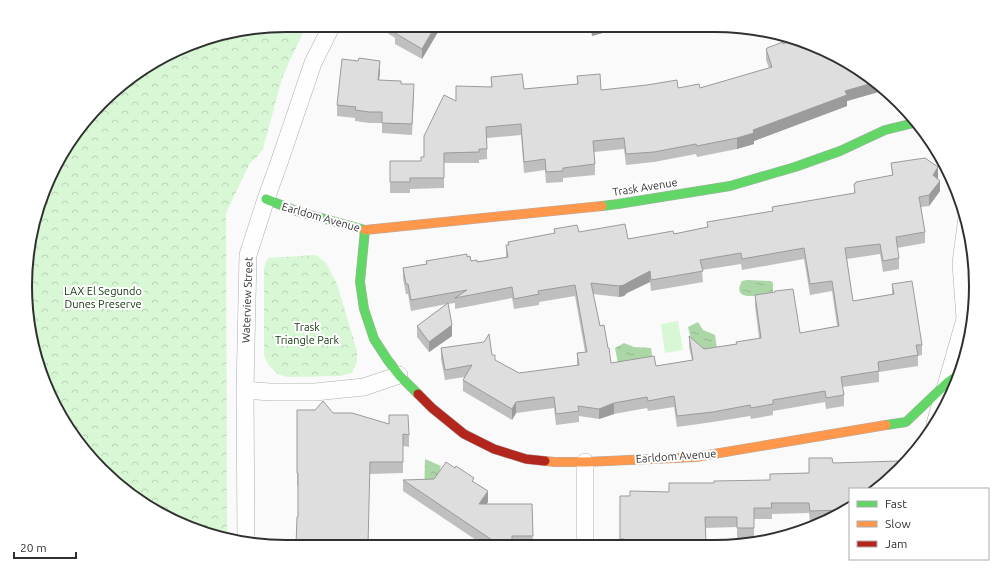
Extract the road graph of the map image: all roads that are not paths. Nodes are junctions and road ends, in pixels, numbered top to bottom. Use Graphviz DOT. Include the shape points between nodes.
graph roads {
  1 [pos="329,32"];
  2 [pos="910,124"];
  3 [pos="266,199"];
  4 [pos="365,230"];
  5 [pos="964,238"];
  6 [pos="956,367"];
  7 [pos="399,375"];
  8 [pos="951,381"];
  9 [pos="244,390"];
  10 [pos="585,462"];
  11 [pos="246,537"];
  12 [pos="585,540"];
  1 -- 3 [label="street, Waterview Street" via="313,64"];
  2 -- 4 [label="street, Trask Avenue" via="885,130 795,167 730,186 618,204"];
  3 -- 4 [label="street, Earldom Avenue" via="296,212"];
  3 -- 9 [label="street, Waterview Street" via="248,255"];
  4 -- 7 [label="street, Earldom Avenue" via="360,282 364,309 374,339"];
  5 -- 6 [label="street" via="961,263 966,319"];
  7 -- 9 [label="street" via="364,387 315,392"];
  7 -- 10 [label="street, Earldom Avenue" via="432,408 464,434 494,449 526,459"];
  8 -- 10 [label="street, Earldom Avenue" via="906,422 696,457"];
  9 -- 11 [label="street, Waterview Street"];
  10 -- 12 [label="street"];
}
